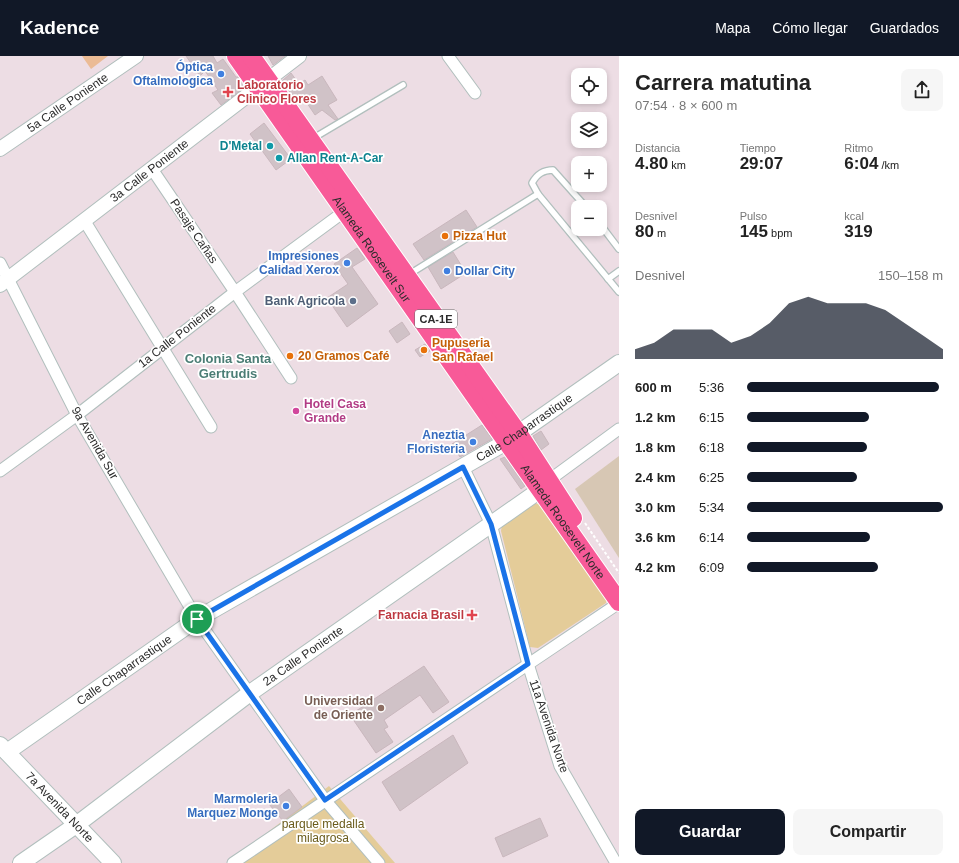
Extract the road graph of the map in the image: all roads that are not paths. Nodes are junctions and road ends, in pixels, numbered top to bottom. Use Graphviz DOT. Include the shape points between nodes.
graph roads {
  1 [pos="136,56"];
  2 [pos="236,56"];
  3 [pos="251,56"];
  4 [pos="299,56"];
  5 [pos="448,56"];
  6 [pos="262,83"];
  7 [pos="403,85"];
  8 [pos="475,93"];
  9 [pos="310,139"];
  10 [pos="0,149"];
  11 [pos="152,169"];
  12 [pos="538,194"];
  13 [pos="580,200"];
  14 [pos="350,207"];
  15 [pos="84,220"];
  16 [pos="607,233"];
  17 [pos="619,249"];
  18 [pos="0,263"];
  19 [pos="619,271"];
  20 [pos="405,275"];
  21 [pos="608,279"];
  22 [pos="4,282"];
  23 [pos="235,292"];
  24 [pos="619,292"];
  25 [pos="162,348"];
  26 [pos="619,363"];
  27 [pos="291,378"];
  28 [pos="78,415"];
  29 [pos="211,427"];
  30 [pos="619,429"];
  31 [pos="512,438"];
  32 [pos="463,467"];
  33 [pos="0,471"];
  34 [pos="545,484"];
  35 [pos="491,524"];
  36 [pos="619,586"];
  37 [pos="619,602"];
  38 [pos="197,619"];
  39 [pos="528,664"];
  40 [pos="250,693"];
  41 [pos="2,751"];
  42 [pos="325,800"];
  43 [pos="76,825"];
  44 [pos="21,863"];
  45 [pos="113,863"];
  46 [pos="233,863"];
  47 [pos="379,863"];
  48 [pos="616,863"];
  1 -- 10 [label="street, 5a Calle Poniente"];
  2 -- 6 [label="highway, Alameda Roosevelt Sur / CA-1E"];
  3 -- 6 [label="highway, Alameda Roosevelt Sur / CA-1E"];
  4 -- 6 [label="street, 3a Calle Poniente"];
  5 -- 8 [label="street"];
  6 -- 9 [label="highway, Alameda Roosevelt Sur / CA-1E"];
  6 -- 11 [label="street, 3a Calle Poniente"];
  6 -- 14 [label="highway, Alameda Roosevelt Sur / CA-1E"];
  7 -- 9 [label="lane" via="314,139"];
  9 -- 14 [label="highway, Alameda Roosevelt Sur / CA-1E"];
  11 -- 15 [label="street, 3a Calle Poniente"];
  11 -- 23 [label="street, Pasaje Cañas"];
  12 -- 13 [label="lane" via="532,182 546,170 553,170"];
  12 -- 20 [label="lane"];
  12 -- 21 [label="lane"];
  14 -- 20 [label="highway, Alameda Roosevelt Sur / CA-1E"];
  14 -- 23 [label="street, 1a Calle Poniente"];
  14 -- 31 [label="highway, Alameda Roosevelt Sur / CA-1E"];
  15 -- 22 [label="street, 3a Calle Poniente"];
  15 -- 25 [label="street"];
  16 -- 17 [label="lane"];
  18 -- 22 [label="street, 9a Avenida Sur"];
  19 -- 21 [label="lane"];
  20 -- 31 [label="highway, Alameda Roosevelt Sur / CA-1E"];
  21 -- 24 [label="lane"];
  22 -- 28 [label="street, 9a Avenida Sur"];
  23 -- 25 [label="street, 1a Calle Poniente"];
  23 -- 27 [label="street, Pasaje Cañas"];
  25 -- 28 [label="street, 1a Calle Poniente"];
  25 -- 29 [label="street"];
  26 -- 31 [label="main road, Calle Chaparrastique"];
  28 -- 33 [label="street, 1a Calle Poniente"];
  28 -- 38 [label="street, 9a Avenida Sur"];
  30 -- 34 [label="street, 2a Calle Poniente"];
  31 -- 32 [label="main road, Calle Chaparrastique"];
  31 -- 34 [label="highway, Alameda Roosevelt Norte / CA-1E"];
  32 -- 35 [label="street, 11a Avenida Norte"];
  32 -- 38 [label="main road, Calle Chaparrastique"];
  34 -- 35 [label="main road, 2a Calle Poniente"];
  34 -- 36 [label="highway, Alameda Roosevelt Norte / CA-1E"];
  34 -- 37 [label="highway, Alameda Roosevelt Norte / CA-1E"];
  35 -- 39 [label="street, 11a Avenida Norte"];
  35 -- 40 [label="main road, 2a Calle Poniente"];
  37 -- 39 [label="street"];
  38 -- 40 [label="street, 9a Avenida Sur"];
  38 -- 41 [label="main road, Calle Chaparrastique"];
  39 -- 42 [label="street"];
  39 -- 48 [label="street, 11a Avenida Norte" via="560,766"];
  40 -- 42 [label="street, 9a Avenida Sur"];
  40 -- 43 [label="main road, 2a Calle Poniente"];
  41 -- 43 [label="main road, 7a Avenida Norte"];
  42 -- 46 [label="street"];
  42 -- 47 [label="street, 9a Avenida Sur"];
  43 -- 44 [label="main road, 2a Calle Poniente"];
  43 -- 45 [label="main road, 7a Avenida Norte"];
}
